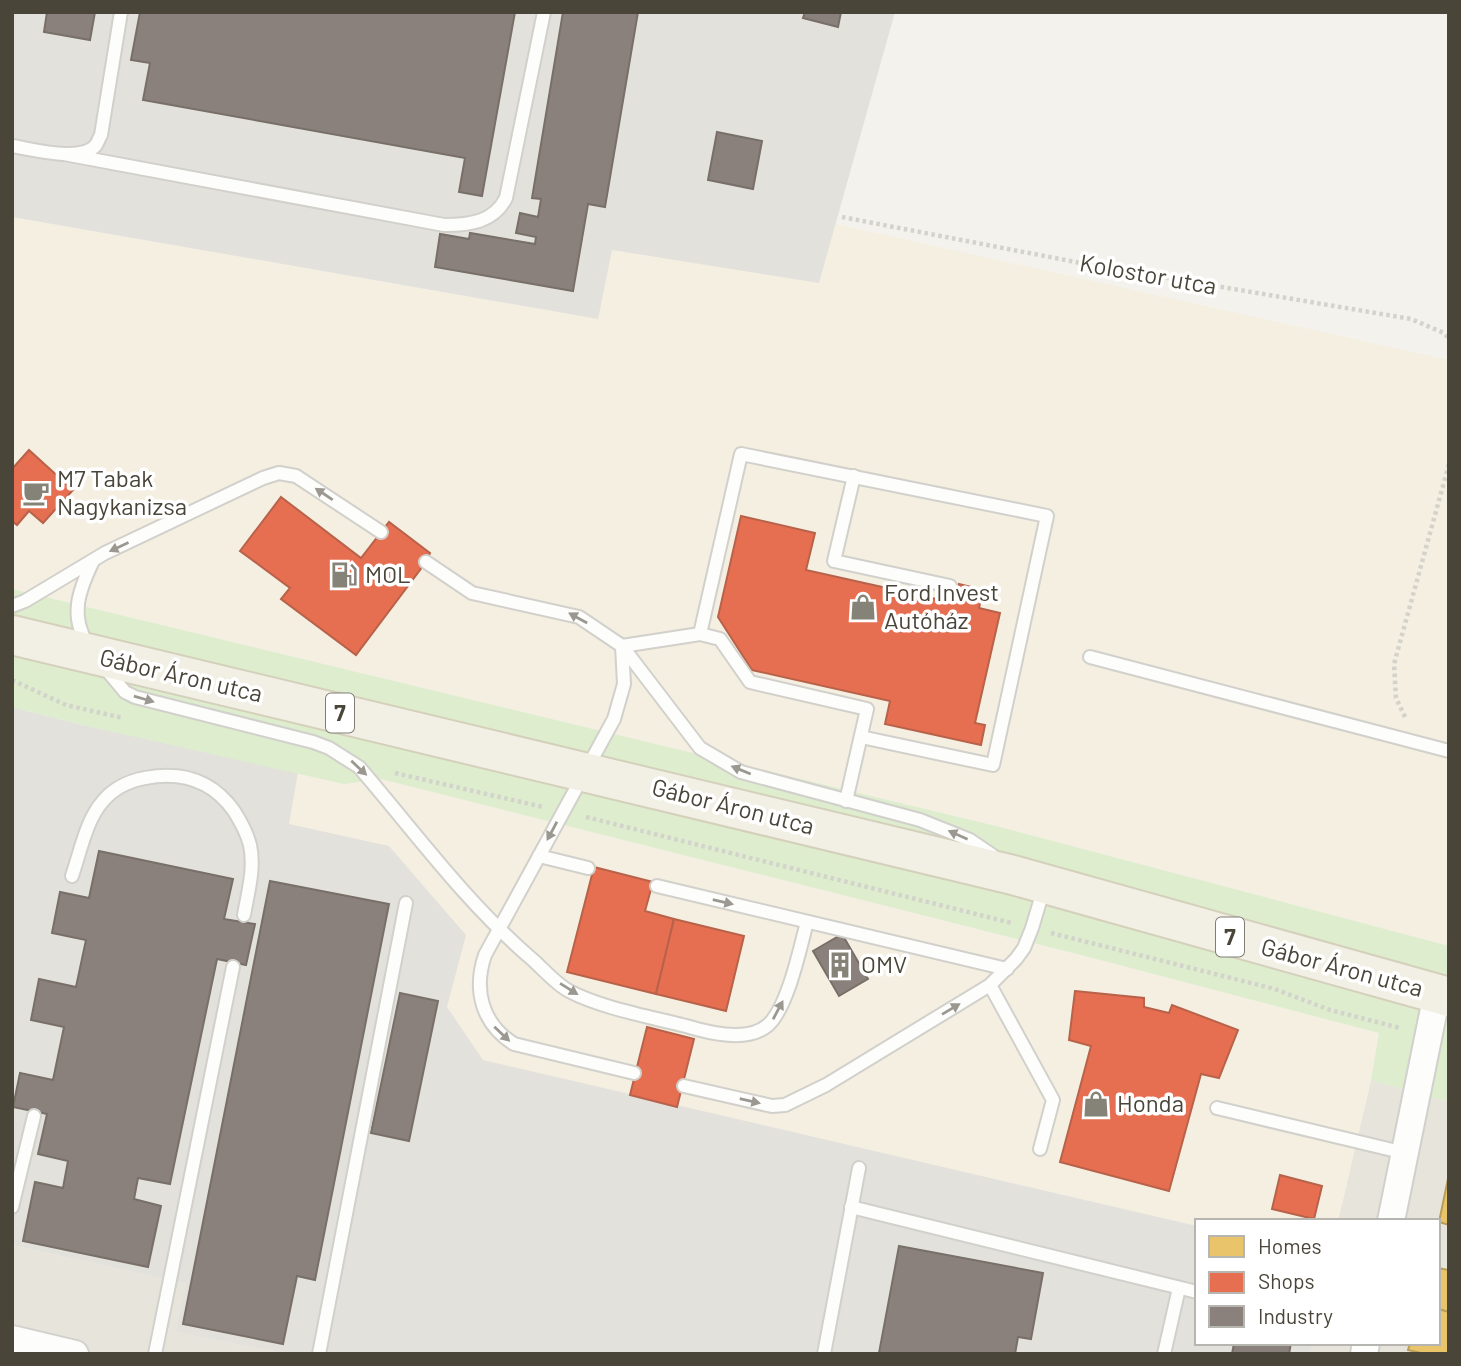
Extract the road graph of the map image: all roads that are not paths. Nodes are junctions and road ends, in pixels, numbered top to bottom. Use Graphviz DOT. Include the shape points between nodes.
graph roads {
  1 [pos="121,12"];
  2 [pos="544,12"];
  3 [pos="12,146"];
  4 [pos="64,154"];
  5 [pos="854,476"];
  6 [pos="381,532"];
  7 [pos="93,561"];
  8 [pos="426,562"];
  9 [pos="950,586"];
  10 [pos="12,606"];
  11 [pos="700,634"];
  12 [pos="12,635"];
  13 [pos="622,646"];
  14 [pos="95,655"];
  15 [pos="1090,657"];
  16 [pos="860,737"];
  17 [pos="1449,751"];
  18 [pos="586,772"];
  19 [pos="846,800"];
  20 [pos="539,856"];
  21 [pos="588,868"];
  22 [pos="72,876"];
  23 [pos="1029,880"];
  24 [pos="657,886"];
  25 [pos="406,903"];
  26 [pos="244,915"];
  27 [pos="807,922"];
  28 [pos="498,930"];
  29 [pos="233,967"];
  30 [pos="1007,969"];
  31 [pos="990,985"];
  32 [pos="1443,995"];
  33 [pos="634,1073"];
  34 [pos="684,1086"];
  35 [pos="1217,1108"];
  36 [pos="34,1116"];
  37 [pos="1040,1149"];
  38 [pos="1405,1153"];
  39 [pos="859,1168"];
  40 [pos="12,1207"];
  41 [pos="851,1207"];
  42 [pos="1391,1219"];
  43 [pos="1179,1288"];
  44 [pos="1195,1292"];
  45 [pos="12,1339"];
  46 [pos="75,1354"];
  47 [pos="155,1354"];
  48 [pos="319,1354"];
  49 [pos="824,1354"];
  50 [pos="1164,1354"];
  1 -- 4 [label="lane" via="101,135 88,151"];
  2 -- 4 [label="lane" via="506,198 486,219 444,225"];
  3 -- 4 [label="lane"];
  5 -- 9 [label="lane" via="834,561"];
  5 -- 11 [label="lane" via="741,454"];
  5 -- 16 [label="lane" via="1047,516 993,765"];
  6 -- 7 [label="lane, one-way" via="296,476 279,473"];
  7 -- 10 [label="lane"];
  7 -- 14 [label="lane" via="77,611 78,626"];
  13 -- 8 [label="lane, one-way" via="579,617 472,593"];
  11 -- 13 [label="lane"];
  11 -- 16 [label="lane" via="720,639 750,682 867,709"];
  12 -- 14 [label="main road, Gábor Áron utca / 7"];
  13 -- 18 [label="lane" via="620,702"];
  19 -- 13 [label="lane, one-way" via="741,772 701,748"];
  14 -- 18 [label="main road, Gábor Áron utca / 7"];
  14 -- 28 [label="lane, one-way" via="125,692 135,697 313,742 359,767"];
  15 -- 17 [label="lane"];
  16 -- 19 [label="lane"];
  18 -- 20 [label="lane, one-way"];
  18 -- 23 [label="main road, Gábor Áron utca / 7"];
  23 -- 19 [label="lane, one-way" via="970,840"];
  20 -- 21 [label="lane"];
  20 -- 28 [label="lane"];
  22 -- 26 [label="lane" via="92,821 116,789 157,776 195,779 215,789 243,825 251,860"];
  23 -- 30 [label="lane" via="1032,928 1024,948"];
  23 -- 32 [label="main road, Gábor Áron utca / 7"];
  24 -- 27 [label="lane, one-way"];
  25 -- 48 [label="lane"];
  28 -- 27 [label="lane, one-way" via="567,990 586,999 692,1028 741,1034 763,1030 779,1012"];
  27 -- 30 [label="lane"];
  28 -- 33 [label="lane, one-way" via="479,971 483,1006 500,1035 514,1044"];
  29 -- 47 [label="lane"];
  30 -- 31 [label="lane"];
  34 -- 31 [label="lane, one-way" via="785,1105"];
  31 -- 37 [label="lane" via="1053,1100"];
  32 -- 38 [label="street" via="1429,1036"];
  35 -- 38 [label="lane"];
  36 -- 40 [label="lane"];
  38 -- 42 [label="street"];
  39 -- 41 [label="lane"];
  41 -- 43 [label="lane"];
  41 -- 49 [label="lane"];
  43 -- 44 [label="lane"];
  43 -- 50 [label="lane"];
  45 -- 46 [label="street"];
}
